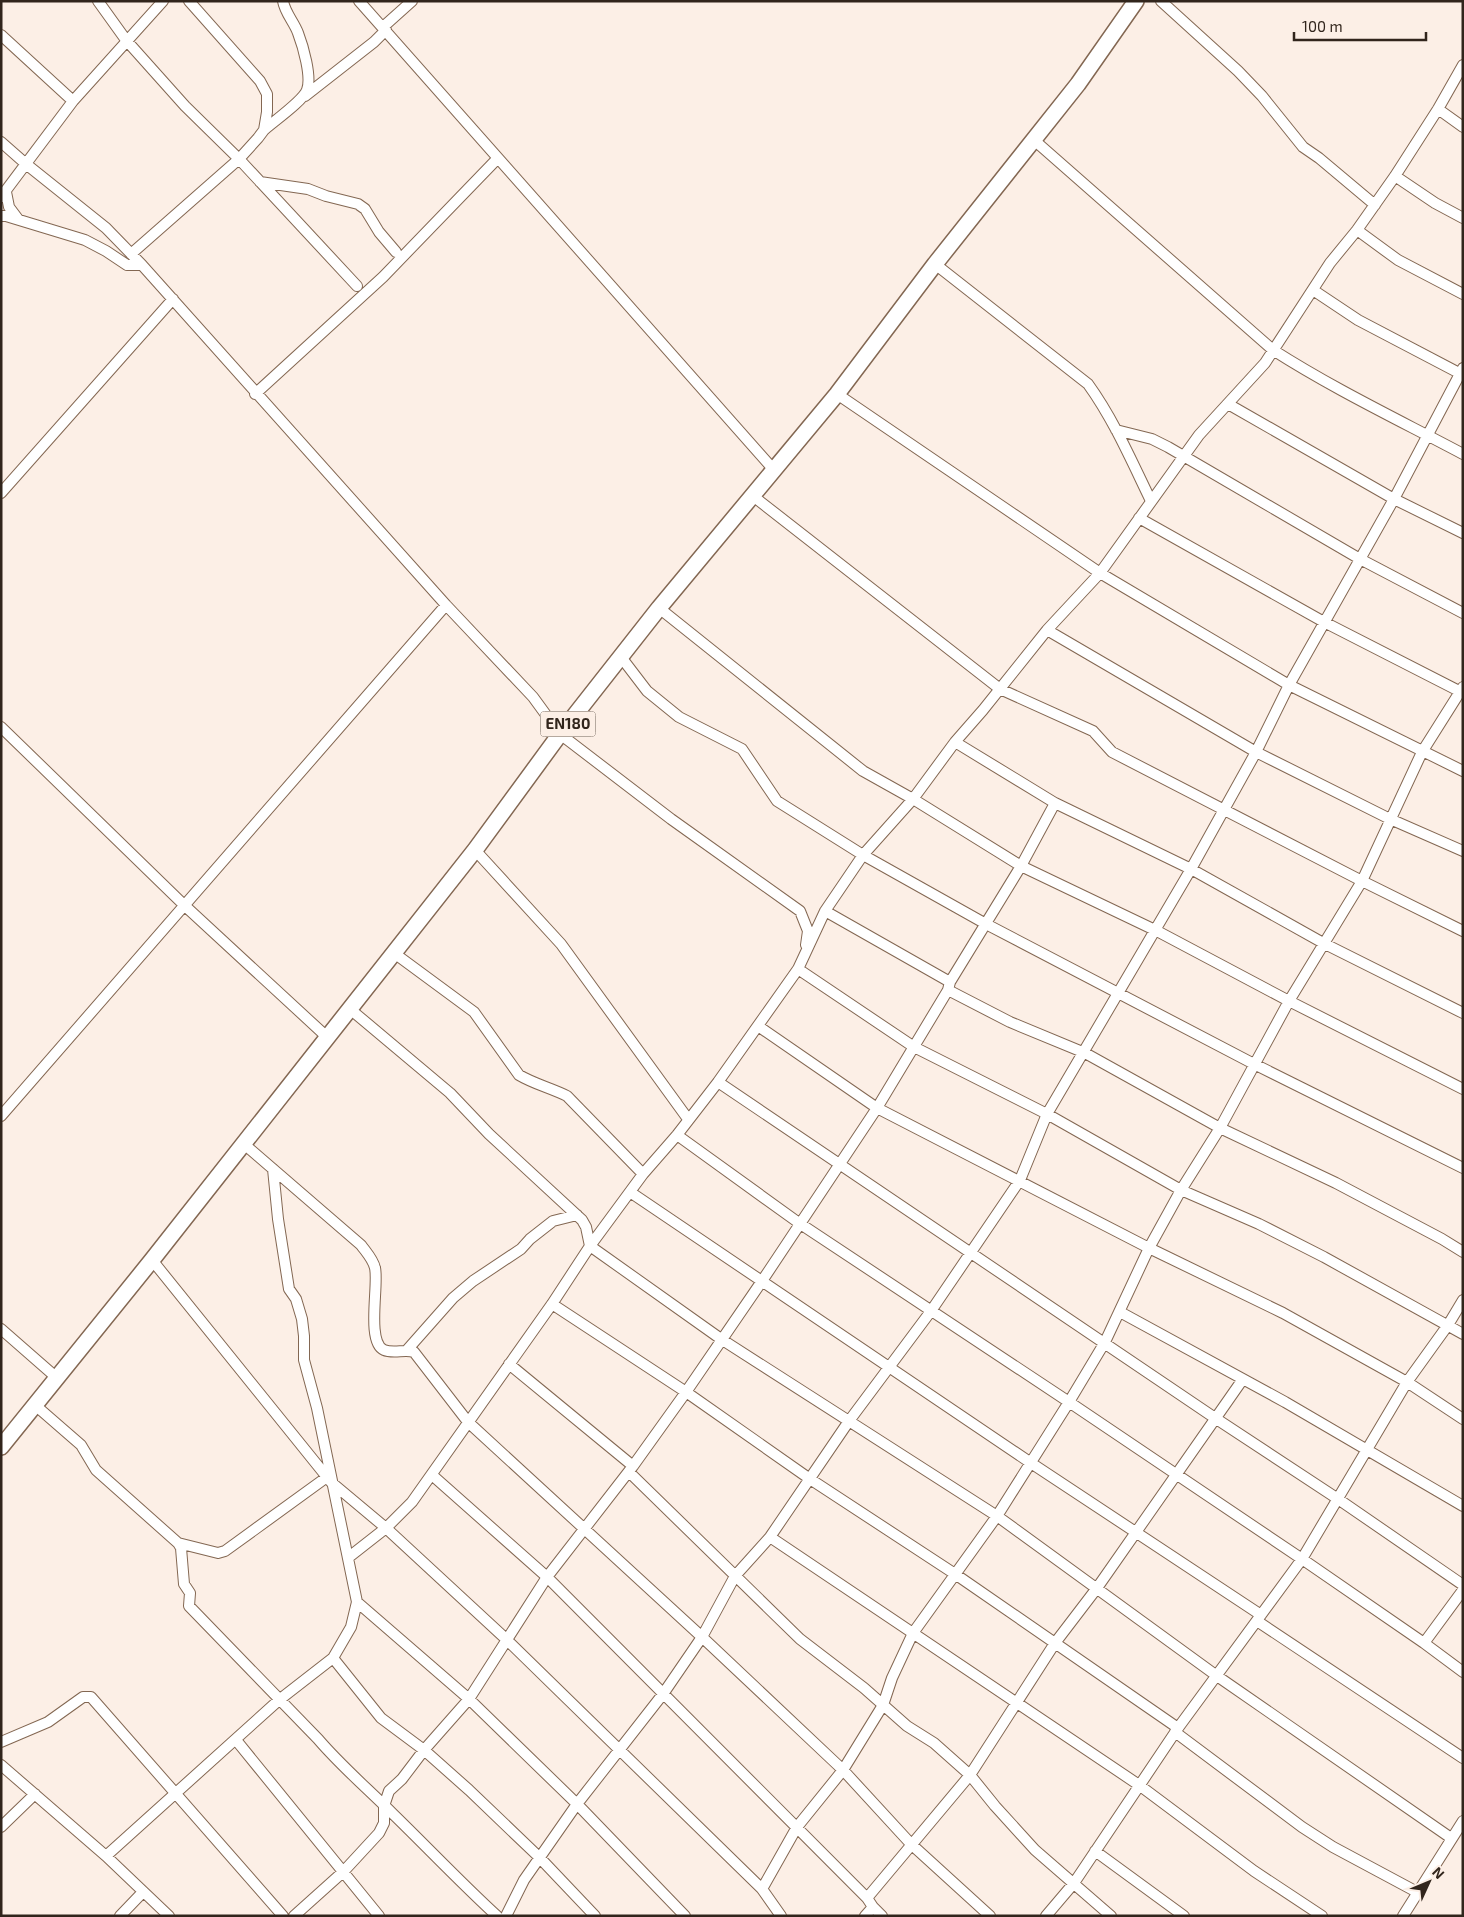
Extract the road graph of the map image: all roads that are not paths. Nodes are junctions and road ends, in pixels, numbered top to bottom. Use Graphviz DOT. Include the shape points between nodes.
graph roads {
  1 [pos="98,1"];
  2 [pos="162,1"];
  3 [pos="189,1"];
  4 [pos="283,1"];
  5 [pos="359,1"];
  6 [pos="412,1"];
  7 [pos="1136,1"];
  8 [pos="1162,1"];
  9 [pos="385,28"];
  10 [pos="1,34"];
  11 [pos="126,40"];
  12 [pos="1463,65"];
  13 [pos="302,98"];
  14 [pos="72,101"];
  15 [pos="1438,109"];
  16 [pos="1463,127"];
  17 [pos="264,130"];
  18 [pos="1034,140"];
  19 [pos="1,142"];
  20 [pos="498,158"];
  21 [pos="239,159"];
  22 [pos="26,164"];
  23 [pos="1395,176"];
  24 [pos="260,182"];
  25 [pos="4,194"];
  26 [pos="1375,205"];
  27 [pos="1,216"];
  28 [pos="1463,218"];
  29 [pos="18,219"];
  30 [pos="1357,230"];
  31 [pos="396,252"];
  32 [pos="131,254"];
  33 [pos="935,264"];
  34 [pos="142,265"];
  35 [pos="357,286"];
  36 [pos="1313,290"];
  37 [pos="1463,294"];
  38 [pos="173,298"];
  39 [pos="1273,350"];
  40 [pos="1462,372"];
  41 [pos="255,394"];
  42 [pos="837,394"];
  43 [pos="1228,404"];
  44 [pos="1116,430"];
  45 [pos="1427,435"];
  46 [pos="1463,454"];
  47 [pos="1184,457"];
  48 [pos="774,470"];
  49 [pos="1,493"];
  50 [pos="753,496"];
  51 [pos="1394,499"];
  52 [pos="1151,501"];
  53 [pos="1139,518"];
  54 [pos="1463,533"];
  55 [pos="1360,559"];
  56 [pos="1100,573"];
  57 [pos="446,605"];
  58 [pos="659,608"];
  59 [pos="1463,613"];
  60 [pos="1324,622"];
  61 [pos="1047,630"];
  62 [pos="621,656"];
  63 [pos="1289,685"];
  64 [pos="1000,689"];
  65 [pos="1462,690"];
  66 [pos="1,726"];
  67 [pos="560,734"];
  68 [pos="955,742"];
  69 [pos="1256,752"];
  70 [pos="1422,752"];
  71 [pos="1463,771"];
  72 [pos="913,799"];
  73 [pos="1055,803"];
  74 [pos="1224,809"];
  75 [pos="1390,818"];
  76 [pos="474,850"];
  77 [pos="1463,851"];
  78 [pos="863,855"];
  79 [pos="1021,866"];
  80 [pos="1191,869"];
  81 [pos="1362,881"];
  82 [pos="184,905"];
  83 [pos="825,911"];
  84 [pos="986,924"];
  85 [pos="1463,930"];
  86 [pos="1157,931"];
  87 [pos="1325,944"];
  88 [pos="394,953"];
  89 [pos="805,956"];
  90 [pos="798,969"];
  91 [pos="949,986"];
  92 [pos="1118,992"];
  93 [pos="1289,1001"];
  94 [pos="350,1009"];
  95 [pos="1463,1014"];
  96 [pos="758,1026"];
  97 [pos="327,1037"];
  98 [pos="914,1047"];
  99 [pos="1085,1053"];
  100 [pos="1254,1064"];
  101 [pos="718,1082"];
  102 [pos="1463,1089"];
  103 [pos="877,1108"];
  104 [pos="1047,1114"];
  105 [pos="1,1116"];
  106 [pos="688,1119"];
  107 [pos="1220,1128"];
  108 [pos="677,1135"];
  109 [pos="244,1144"];
  110 [pos="839,1164"];
  111 [pos="1463,1168"];
  112 [pos="272,1169"];
  113 [pos="643,1174"];
  114 [pos="1020,1180"];
  115 [pos="1181,1190"];
  116 [pos="630,1192"];
  117 [pos="577,1216"];
  118 [pos="799,1223"];
  119 [pos="590,1246"];
  120 [pos="1149,1248"];
  121 [pos="1463,1252"];
  122 [pos="970,1253"];
  123 [pos="152,1260"];
  124 [pos="762,1281"];
  125 [pos="1463,1300"];
  126 [pos="552,1304"];
  127 [pos="931,1311"];
  128 [pos="1120,1312"];
  129 [pos="1448,1325"];
  130 [pos="1,1330"];
  131 [pos="1463,1334"];
  132 [pos="721,1339"];
  133 [pos="1105,1342"];
  134 [pos="407,1350"];
  135 [pos="510,1364"];
  136 [pos="891,1367"];
  137 [pos="57,1378"];
  138 [pos="1243,1379"];
  139 [pos="1407,1382"];
  140 [pos="686,1392"];
  141 [pos="1070,1402"];
  142 [pos="35,1405"];
  143 [pos="1215,1418"];
  144 [pos="1463,1419"];
  145 [pos="850,1421"];
  146 [pos="468,1422"];
  147 [pos="1,1447"];
  148 [pos="1367,1451"];
  149 [pos="1031,1463"];
  150 [pos="631,1469"];
  151 [pos="432,1475"];
  152 [pos="1177,1476"];
  153 [pos="810,1479"];
  154 [pos="329,1480"];
  155 [pos="1338,1499"];
  156 [pos="1463,1506"];
  157 [pos="996,1516"];
  158 [pos="386,1528"];
  159 [pos="585,1530"];
  160 [pos="1136,1531"];
  161 [pos="770,1536"];
  162 [pos="178,1543"];
  163 [pos="349,1557"];
  164 [pos="1302,1559"];
  165 [pos="955,1574"];
  166 [pos="735,1576"];
  167 [pos="547,1577"];
  168 [pos="1463,1585"];
  169 [pos="1097,1588"];
  170 [pos="1463,1590"];
  171 [pos="358,1602"];
  172 [pos="1259,1618"];
  173 [pos="913,1633"];
  174 [pos="702,1637"];
  175 [pos="506,1639"];
  176 [pos="1055,1643"];
  177 [pos="1424,1643"];
  178 [pos="333,1658"];
  179 [pos="1463,1672"];
  180 [pos="1217,1676"];
  181 [pos="663,1694"];
  182 [pos="469,1699"];
  183 [pos="279,1700"];
  184 [pos="1018,1702"];
  185 [pos="883,1705"];
  186 [pos="1176,1730"];
  187 [pos="236,1740"];
  188 [pos="1,1742"];
  189 [pos="619,1748"];
  190 [pos="424,1750"];
  191 [pos="1463,1758"];
  192 [pos="1,1765"];
  193 [pos="843,1770"];
  194 [pos="970,1775"];
  195 [pos="1139,1785"];
  196 [pos="177,1792"];
  197 [pos="35,1794"];
  198 [pos="576,1804"];
  199 [pos="384,1806"];
  200 [pos="1463,1821"];
  201 [pos="1,1827"];
  202 [pos="797,1827"];
  203 [pos="1451,1838"];
  204 [pos="911,1844"];
  205 [pos="1095,1851"];
  206 [pos="106,1856"];
  207 [pos="539,1857"];
  208 [pos="343,1872"];
  209 [pos="1074,1884"];
  210 [pos="762,1889"];
  211 [pos="143,1892"];
  212 [pos="1418,1892"];
  213 [pos="870,1902"];
  214 [pos="120,1916"];
  215 [pos="169,1916"];
  216 [pos="283,1916"];
  217 [pos="294,1916"];
  218 [pos="379,1916"];
  219 [pos="497,1916"];
  220 [pos="506,1916"];
  221 [pos="595,1916"];
  222 [pos="686,1916"];
  223 [pos="781,1916"];
  224 [pos="865,1916"];
  225 [pos="882,1916"];
  226 [pos="990,1916"];
  227 [pos="1046,1916"];
  228 [pos="1111,1916"];
  229 [pos="1184,1916"];
  230 [pos="1322,1916"];
  231 [pos="1402,1916"];
  1 -- 11 [label="street"];
  2 -- 11 [label="street"];
  3 -- 17 [label="street" via="260,80 267,94"];
  4 -- 13 [label="street" via="298,32 308,70 307,91"];
  5 -- 9 [label="street"];
  6 -- 9 [label="street"];
  7 -- 18 [label="main road, EN180"];
  8 -- 26 [label="street" via="1238,71 1302,146"];
  9 -- 13 [label="street" via="374,42"];
  9 -- 20 [label="street"];
  10 -- 14 [label="street"];
  11 -- 14 [label="street"];
  11 -- 21 [label="street" via="185,106"];
  12 -- 15 [label="street"];
  13 -- 17 [label="street"];
  14 -- 22 [label="street"];
  15 -- 16 [label="street"];
  15 -- 23 [label="street"];
  17 -- 21 [label="street"];
  18 -- 33 [label="main road, EN180"];
  18 -- 39 [label="street"];
  19 -- 22 [label="street"];
  20 -- 41 [label="street" via="382,277"];
  20 -- 48 [label="street"];
  21 -- 24 [label="street"];
  21 -- 32 [label="street"];
  22 -- 25 [label="street"];
  22 -- 32 [label="street" via="106,228"];
  23 -- 26 [label="street"];
  23 -- 28 [label="street"];
  24 -- 31 [label="street" via="308,189 358,204"];
  24 -- 35 [label="street"];
  25 -- 29 [label="street"];
  26 -- 30 [label="street"];
  27 -- 29 [label="street"];
  29 -- 34 [label="street" via="85,240 127,265"];
  30 -- 36 [label="street"];
  30 -- 37 [label="street" via="1398,260"];
  32 -- 34 [label="street"];
  33 -- 42 [label="main road, EN180"];
  33 -- 44 [label="street" via="1088,384"];
  34 -- 38 [label="street"];
  36 -- 39 [label="street"];
  36 -- 40 [label="street" via="1358,320"];
  38 -- 41 [label="street"];
  38 -- 49 [label="street"];
  39 -- 43 [label="street"];
  39 -- 45 [label="street" via="1308,373"];
  40 -- 45 [label="street"];
  41 -- 57 [label="street"];
  42 -- 48 [label="main road, EN180"];
  42 -- 56 [label="street"];
  43 -- 47 [label="street"];
  43 -- 51 [label="street"];
  44 -- 47 [label="street" via="1152,439"];
  44 -- 52 [label="street"];
  45 -- 46 [label="street"];
  45 -- 51 [label="street"];
  47 -- 52 [label="street"];
  47 -- 55 [label="street"];
  48 -- 50 [label="main road, EN180"];
  50 -- 58 [label="main road, EN180"];
  50 -- 64 [label="street"];
  51 -- 54 [label="street"];
  51 -- 55 [label="street"];
  52 -- 53 [label="street"];
  53 -- 56 [label="street"];
  53 -- 60 [label="street"];
  55 -- 59 [label="street"];
  55 -- 60 [label="street"];
  56 -- 61 [label="street"];
  56 -- 63 [label="street"];
  57 -- 67 [label="street" via="533,697"];
  57 -- 82 [label="street"];
  58 -- 62 [label="main road, EN180"];
  58 -- 72 [label="street" via="863,771"];
  60 -- 63 [label="street"];
  60 -- 65 [label="street"];
  61 -- 64 [label="street"];
  61 -- 69 [label="street"];
  62 -- 67 [label="main road, EN180"];
  62 -- 78 [label="street" via="647,691 679,717 742,749 777,801"];
  63 -- 69 [label="street"];
  63 -- 70 [label="street"];
  64 -- 68 [label="street"];
  64 -- 74 [label="street" via="1093,731 1112,752"];
  65 -- 70 [label="street"];
  66 -- 82 [label="street"];
  67 -- 76 [label="main road, EN180"];
  67 -- 89 [label="street" via="671,819 800,911 808,931"];
  68 -- 72 [label="street"];
  68 -- 73 [label="street"];
  69 -- 74 [label="street"];
  69 -- 75 [label="street"];
  70 -- 71 [label="street"];
  70 -- 75 [label="street"];
  72 -- 78 [label="street"];
  72 -- 79 [label="street"];
  73 -- 79 [label="street"];
  73 -- 80 [label="street"];
  74 -- 80 [label="street"];
  74 -- 81 [label="street"];
  75 -- 77 [label="street"];
  75 -- 81 [label="street"];
  76 -- 88 [label="main road, EN180"];
  76 -- 106 [label="street" via="561,944"];
  78 -- 83 [label="street"];
  78 -- 84 [label="street"];
  79 -- 84 [label="street"];
  79 -- 86 [label="street"];
  80 -- 86 [label="street"];
  80 -- 87 [label="street"];
  81 -- 85 [label="street"];
  81 -- 87 [label="street"];
  82 -- 97 [label="street"];
  82 -- 105 [label="street"];
  83 -- 89 [label="street"];
  83 -- 91 [label="street"];
  84 -- 91 [label="street"];
  84 -- 92 [label="street"];
  86 -- 92 [label="street"];
  86 -- 93 [label="street"];
  87 -- 93 [label="street"];
  87 -- 95 [label="street"];
  88 -- 94 [label="main road, EN180"];
  88 -- 113 [label="street" via="474,1012 519,1074 567,1096"];
  89 -- 90 [label="street"];
  90 -- 96 [label="street"];
  90 -- 98 [label="street"];
  91 -- 98 [label="street"];
  91 -- 99 [label="street" via="1010,1022"];
  92 -- 99 [label="street"];
  92 -- 100 [label="street"];
  93 -- 100 [label="street"];
  93 -- 102 [label="street"];
  94 -- 97 [label="main road, EN180"];
  94 -- 117 [label="street" via="450,1093"];
  96 -- 101 [label="street"];
  96 -- 103 [label="street"];
  97 -- 109 [label="main road, EN180"];
  98 -- 103 [label="street"];
  98 -- 104 [label="street"];
  99 -- 104 [label="street"];
  99 -- 107 [label="street"];
  100 -- 107 [label="street"];
  100 -- 111 [label="street"];
  101 -- 106 [label="street"];
  101 -- 110 [label="street"];
  103 -- 110 [label="street"];
  103 -- 114 [label="street"];
  104 -- 114 [label="street"];
  104 -- 115 [label="street"];
  106 -- 108 [label="street"];
  107 -- 115 [label="street"];
  107 -- 121 [label="street" via="1336,1183"];
  108 -- 113 [label="street"];
  108 -- 118 [label="street"];
  109 -- 112 [label="street"];
  109 -- 123 [label="main road, EN180"];
  110 -- 118 [label="street"];
  110 -- 122 [label="street"];
  112 -- 134 [label="street" via="371,1257 375,1268 376,1340 384,1350"];
  112 -- 154 [label="street" via="289,1289 302,1319 304,1360 317,1408"];
  113 -- 116 [label="street"];
  114 -- 120 [label="street"];
  114 -- 122 [label="street"];
  115 -- 120 [label="street"];
  115 -- 129 [label="street" via="1259,1224"];
  116 -- 119 [label="street"];
  116 -- 124 [label="street"];
  117 -- 119 [label="street" via="586,1227"];
  117 -- 134 [label="street" via="552,1221 521,1249 473,1282 453,1298"];
  118 -- 124 [label="street"];
  118 -- 127 [label="street"];
  119 -- 126 [label="street"];
  119 -- 132 [label="street"];
  120 -- 128 [label="street"];
  120 -- 139 [label="street" via="1283,1313"];
  122 -- 127 [label="street"];
  122 -- 133 [label="street"];
  123 -- 137 [label="main road, EN180"];
  123 -- 154 [label="street"];
  124 -- 132 [label="street"];
  124 -- 136 [label="street"];
  125 -- 129 [label="street"];
  126 -- 135 [label="street"];
  126 -- 140 [label="street"];
  127 -- 136 [label="street"];
  127 -- 141 [label="street"];
  128 -- 133 [label="street"];
  128 -- 138 [label="street"];
  129 -- 131 [label="street"];
  129 -- 139 [label="street"];
  130 -- 137 [label="street"];
  132 -- 140 [label="street"];
  132 -- 145 [label="street"];
  133 -- 141 [label="street"];
  133 -- 143 [label="street"];
  134 -- 146 [label="street" via="414,1352"];
  135 -- 146 [label="street"];
  135 -- 150 [label="street"];
  136 -- 145 [label="street"];
  136 -- 149 [label="street"];
  137 -- 142 [label="main road, EN180"];
  138 -- 143 [label="street"];
  138 -- 148 [label="street"];
  139 -- 144 [label="street"];
  139 -- 148 [label="street"];
  140 -- 150 [label="street"];
  140 -- 153 [label="street"];
  141 -- 149 [label="street"];
  141 -- 152 [label="street"];
  142 -- 147 [label="main road, EN180"];
  142 -- 162 [label="street" via="81,1445 96,1470"];
  143 -- 152 [label="street"];
  143 -- 155 [label="street"];
  145 -- 153 [label="street"];
  145 -- 157 [label="street"];
  146 -- 151 [label="street"];
  146 -- 159 [label="street"];
  148 -- 155 [label="street"];
  148 -- 156 [label="street"];
  149 -- 157 [label="street"];
  149 -- 160 [label="street"];
  150 -- 159 [label="street"];
  150 -- 166 [label="street"];
  151 -- 158 [label="street" via="412,1502"];
  151 -- 167 [label="street"];
  152 -- 160 [label="street"];
  152 -- 164 [label="street"];
  153 -- 161 [label="street"];
  153 -- 165 [label="street"];
  154 -- 158 [label="street"];
  154 -- 162 [label="street" via="225,1552"];
  154 -- 163 [label="street"];
  155 -- 164 [label="street"];
  155 -- 168 [label="street"];
  157 -- 165 [label="street"];
  157 -- 169 [label="street"];
  158 -- 163 [label="street"];
  158 -- 175 [label="street"];
  159 -- 167 [label="street"];
  159 -- 174 [label="street"];
  160 -- 169 [label="street"];
  160 -- 172 [label="street"];
  161 -- 166 [label="street"];
  161 -- 173 [label="street"];
  162 -- 183 [label="street" via="184,1584 190,1593 189,1606"];
  163 -- 171 [label="street"];
  164 -- 172 [label="street"];
  164 -- 177 [label="street"];
  165 -- 173 [label="street"];
  165 -- 176 [label="street"];
  166 -- 174 [label="street"];
  166 -- 185 [label="street" via="800,1639"];
  167 -- 175 [label="street"];
  167 -- 181 [label="street"];
  169 -- 176 [label="street"];
  169 -- 180 [label="street"];
  170 -- 177 [label="street"];
  171 -- 178 [label="street" via="351,1627"];
  171 -- 182 [label="street"];
  172 -- 180 [label="street"];
  172 -- 191 [label="street"];
  173 -- 184 [label="street"];
  173 -- 185 [label="street"];
  174 -- 181 [label="street"];
  174 -- 193 [label="street"];
  175 -- 182 [label="street"];
  175 -- 189 [label="street"];
  176 -- 184 [label="street"];
  176 -- 186 [label="street"];
  177 -- 179 [label="street"];
  178 -- 183 [label="street"];
  178 -- 190 [label="street" via="381,1718"];
  180 -- 186 [label="street"];
  180 -- 203 [label="street"];
  181 -- 189 [label="street"];
  181 -- 202 [label="street"];
  182 -- 190 [label="street"];
  182 -- 198 [label="street"];
  183 -- 187 [label="street"];
  183 -- 199 [label="street"];
  184 -- 194 [label="street"];
  184 -- 195 [label="street"];
  185 -- 193 [label="street"];
  185 -- 194 [label="street"];
  186 -- 195 [label="street"];
  186 -- 212 [label="street" via="1302,1826"];
  187 -- 196 [label="street"];
  187 -- 208 [label="street"];
  188 -- 196 [label="street" via="48,1722 87,1696 95,1699"];
  189 -- 198 [label="street"];
  189 -- 210 [label="street"];
  190 -- 199 [label="street" via="389,1792"];
  190 -- 207 [label="street"];
  192 -- 197 [label="street"];
  193 -- 202 [label="street"];
  193 -- 204 [label="street"];
  194 -- 204 [label="street"];
  194 -- 209 [label="street" via="1035,1850"];
  195 -- 205 [label="street"];
  195 -- 230 [label="street" via="1254,1871"];
  196 -- 206 [label="street"];
  196 -- 216 [label="street"];
  197 -- 201 [label="street"];
  197 -- 206 [label="street"];
  198 -- 207 [label="street"];
  198 -- 222 [label="street"];
  199 -- 208 [label="street" via="384,1823 379,1833"];
  199 -- 219 [label="street"];
  200 -- 203 [label="street"];
  202 -- 210 [label="street"];
  202 -- 213 [label="street"];
  203 -- 212 [label="street"];
  204 -- 213 [label="street"];
  204 -- 226 [label="street"];
  205 -- 209 [label="street"];
  205 -- 229 [label="street"];
  206 -- 211 [label="street"];
  207 -- 220 [label="street"];
  207 -- 221 [label="street"];
  208 -- 217 [label="street"];
  208 -- 218 [label="street"];
  209 -- 227 [label="street"];
  209 -- 228 [label="street"];
  210 -- 223 [label="street"];
  211 -- 214 [label="street"];
  211 -- 215 [label="street"];
  212 -- 231 [label="street"];
  213 -- 224 [label="street"];
  213 -- 225 [label="street"];
}
